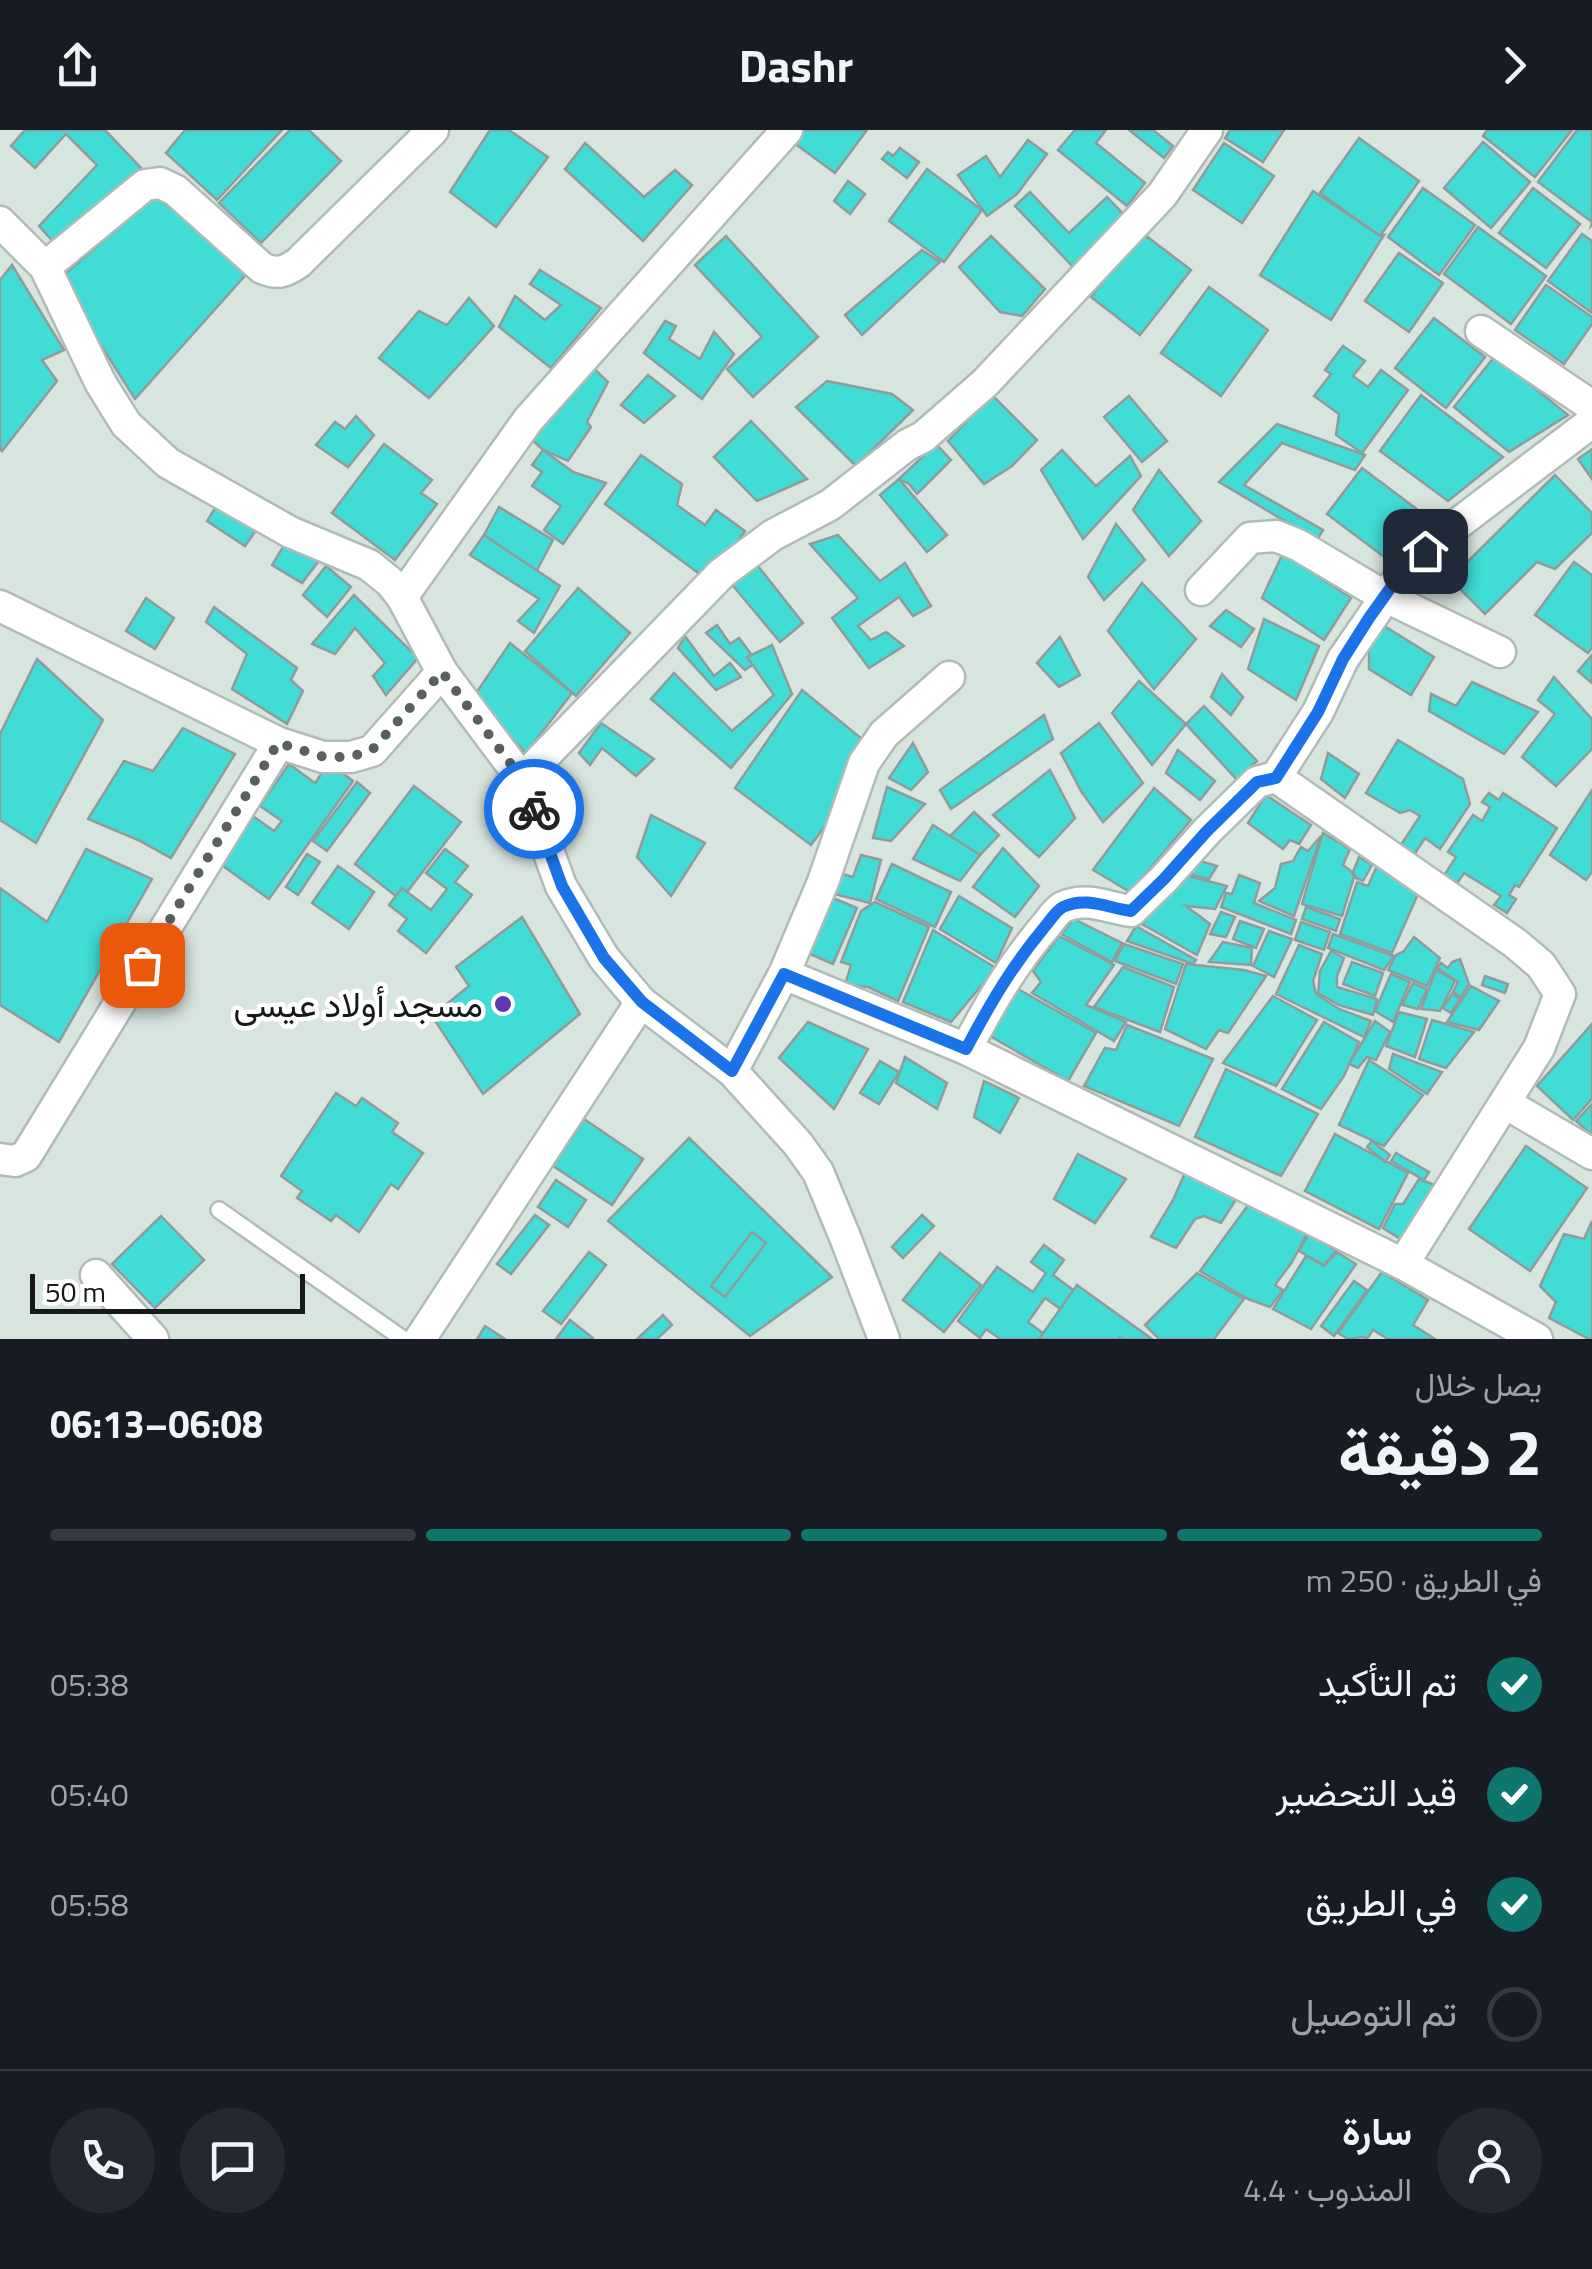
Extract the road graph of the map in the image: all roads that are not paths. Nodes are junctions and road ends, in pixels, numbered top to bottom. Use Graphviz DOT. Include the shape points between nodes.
graph roads {
  1 [pos="433,130"];
  2 [pos="1207,130"];
  3 [pos="778,134"];
  4 [pos="4,236"];
  5 [pos="46,267"];
  6 [pos="1481,331"];
  7 [pos="1592,406"];
  8 [pos="1592,422"];
  9 [pos="1201,590"];
  10 [pos="1384,596"];
  11 [pos="402,597"];
  12 [pos="0,606"];
  13 [pos="1500,652"];
  14 [pos="442,672"];
  15 [pos="949,678"];
  16 [pos="278,743"];
  17 [pos="1276,778"];
  18 [pos="522,779"];
  19 [pos="784,974"];
  20 [pos="642,1002"];
  21 [pos="966,1049"];
  22 [pos="732,1071"];
  23 [pos="1505,1103"];
  24 [pos="1592,1154"];
  25 [pos="0,1159"];
  26 [pos="219,1210"];
  27 [pos="1403,1264"];
  28 [pos="96,1275"];
  29 [pos="153,1339"];
  30 [pos="403,1339"];
  31 [pos="420,1339"];
  32 [pos="884,1339"];
  33 [pos="1537,1339"];
  1 -- 5 [label="street" via="286,272 262,268 160,183 144,185"];
  2 -- 18 [label="street" via="1162,195 985,383 830,506 773,535 722,573"];
  3 -- 11 [label="street" via="528,420"];
  4 -- 5 [label="street"];
  5 -- 11 [label="street" via="126,424 168,463 290,532 369,565"];
  6 -- 7 [label="street"];
  8 -- 10 [label="street" via="1406,566"];
  9 -- 10 [label="street" via="1250,538 1276,536"];
  10 -- 13 [label="street"];
  10 -- 17 [label="street"];
  11 -- 14 [label="street"];
  12 -- 16 [label="street"];
  14 -- 16 [label="street" via="372,750 324,757"];
  14 -- 18 [label="street"];
  15 -- 19 [label="street" via="884,734 864,763"];
  16 -- 25 [label="street" via="26,1156"];
  17 -- 21 [label="street" via="1257,782 1131,911 1098,902 1061,908 1000,987"];
  17 -- 23 [label="street" via="1541,965 1560,994 1540,1048"];
  18 -- 20 [label="street" via="562,886 604,958"];
  19 -- 21 [label="street"];
  19 -- 22 [label="street"];
  20 -- 22 [label="street"];
  20 -- 31 [label="street"];
  21 -- 27 [label="street"];
  22 -- 32 [label="street" via="818,1172"];
  23 -- 24 [label="street"];
  23 -- 27 [label="street"];
  26 -- 30 [label="lane"];
  27 -- 33 [label="street"];
  28 -- 29 [label="street"];
}
